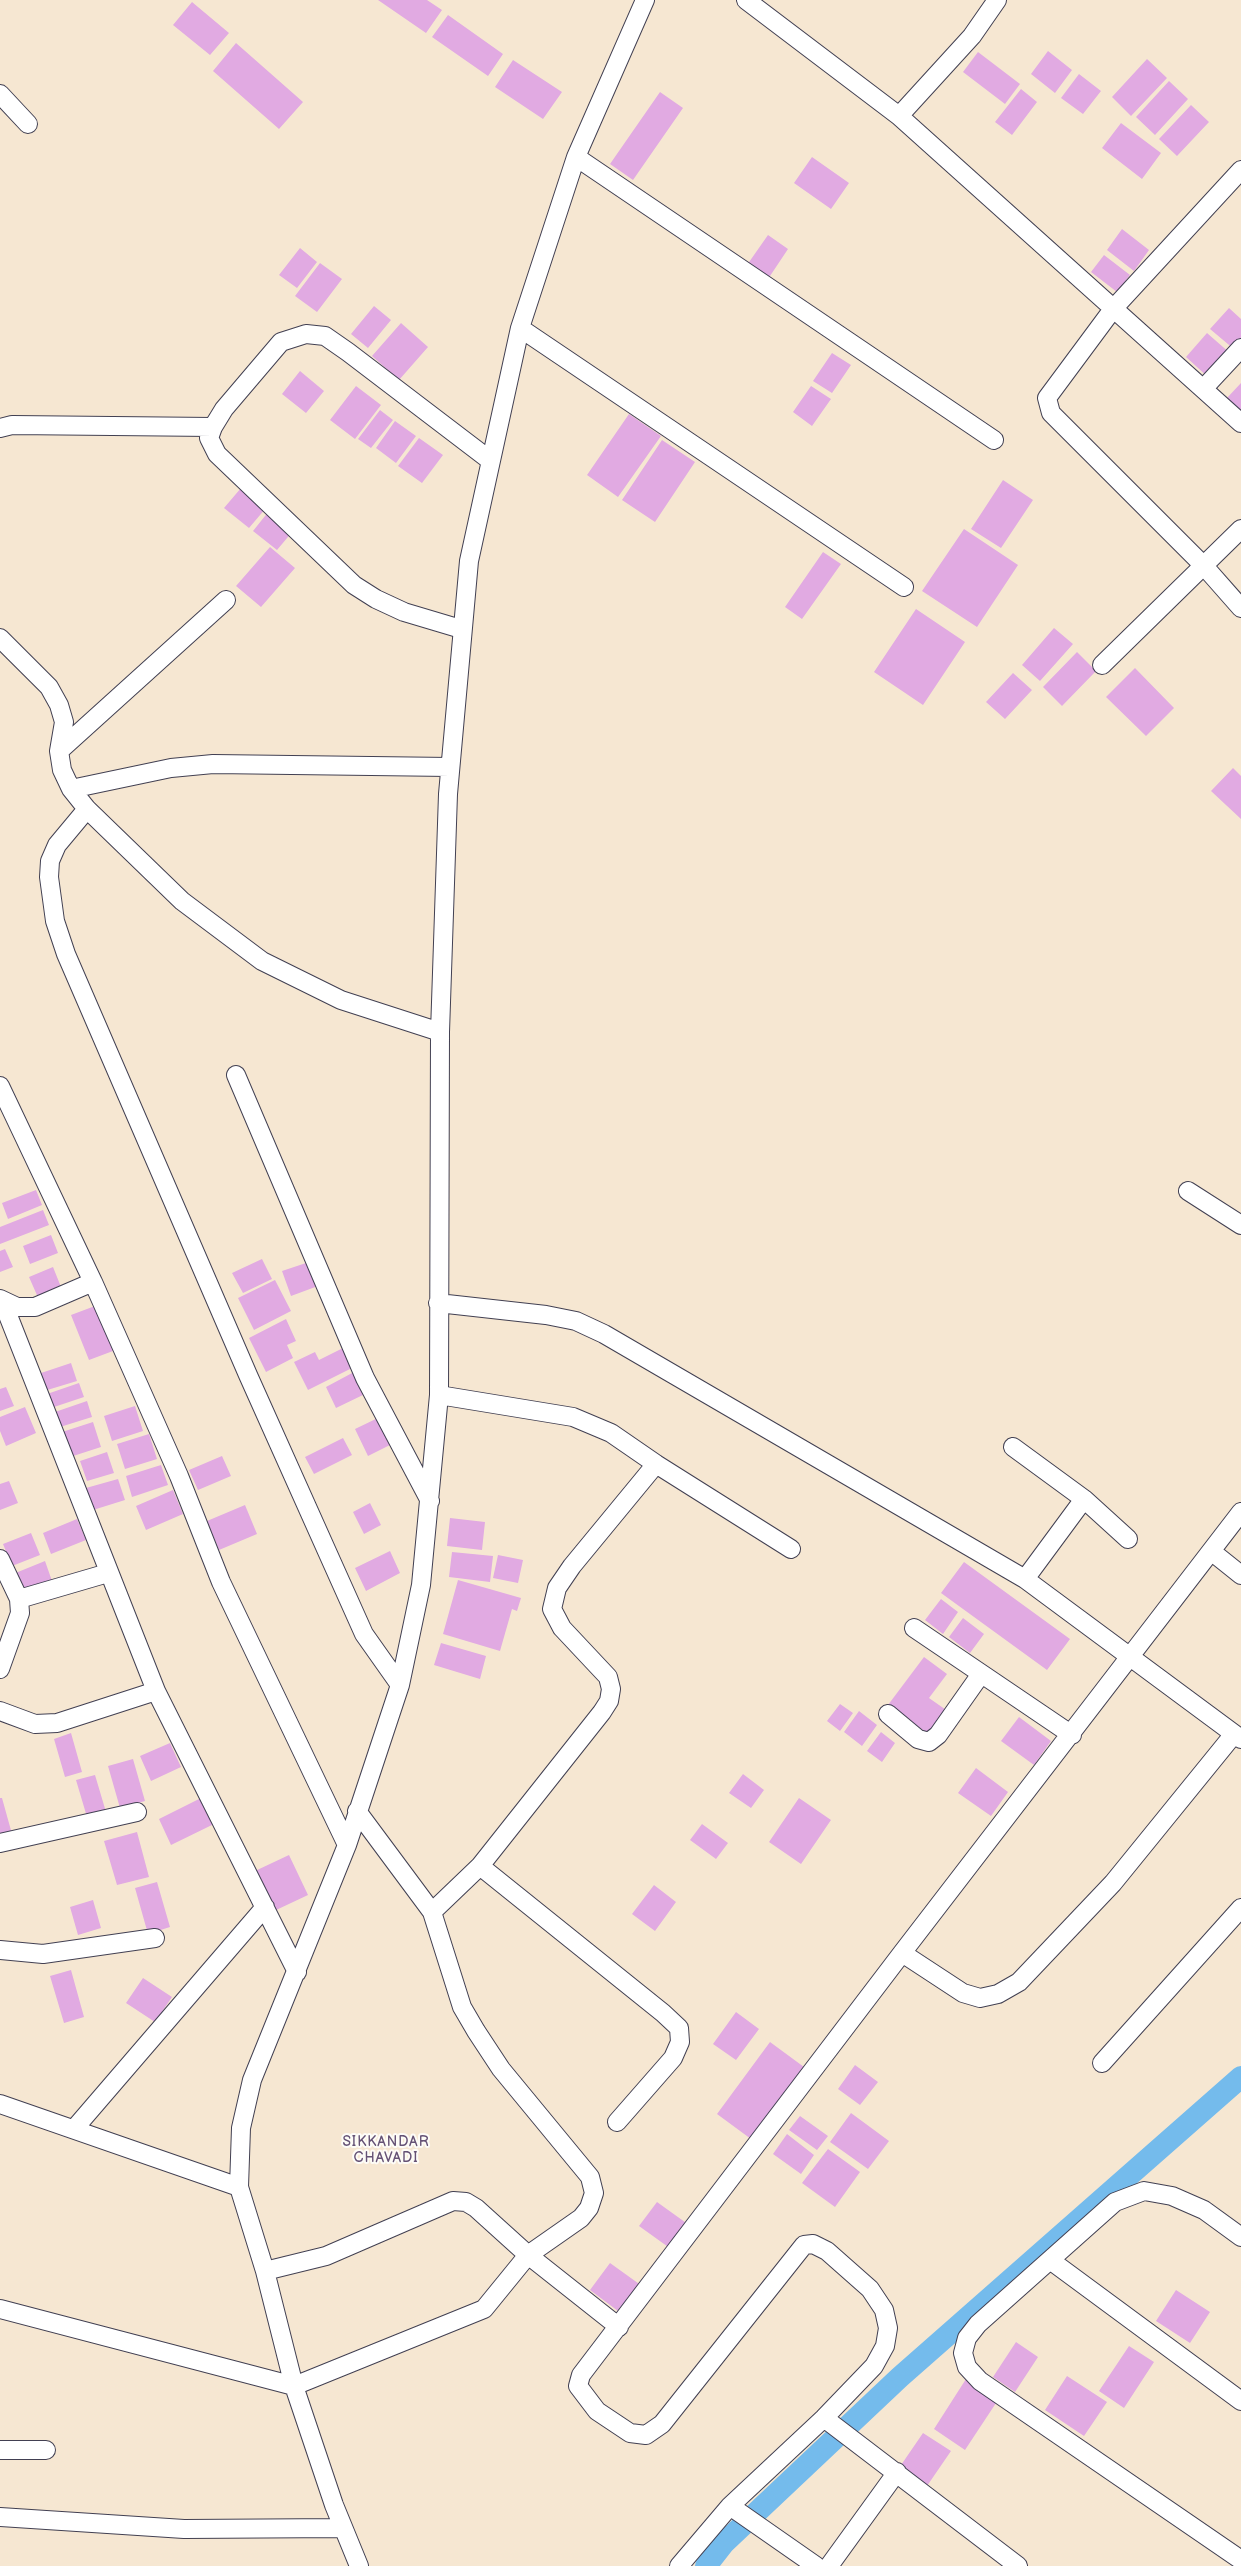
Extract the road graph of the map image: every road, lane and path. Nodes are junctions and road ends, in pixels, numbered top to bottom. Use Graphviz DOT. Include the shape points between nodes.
graph roads {
  1 [pos="645,0"];
  2 [pos="746,0"];
  3 [pos="998,0"];
  4 [pos="0,94"];
  5 [pos="899,116"];
  6 [pos="28,124"];
  7 [pos="576,157"];
  8 [pos="1241,170"];
  9 [pos="1113,308"];
  10 [pos="520,328"];
  11 [pos="1241,348"];
  12 [pos="1203,389"];
  13 [pos="1241,423"];
  14 [pos="213,427"];
  15 [pos="0,428"];
  16 [pos="994,440"];
  17 [pos="491,461"];
  18 [pos="1241,529"];
  19 [pos="1204,566"];
  20 [pos="904,587"];
  21 [pos="226,600"];
  22 [pos="1241,608"];
  23 [pos="462,629"];
  24 [pos="0,638"];
  25 [pos="1102,665"];
  26 [pos="59,751"];
  27 [pos="450,767"];
  28 [pos="71,789"];
  29 [pos="87,810"];
  30 [pos="440,1032"];
  31 [pos="236,1074"];
  32 [pos="0,1086"];
  33 [pos="1188,1191"];
  34 [pos="1241,1225"];
  35 [pos="93,1282"];
  36 [pos="1,1300"];
  37 [pos="438,1303"];
  38 [pos="439,1395"];
  39 [pos="1013,1447"];
  40 [pos="656,1464"];
  41 [pos="1084,1499"];
  42 [pos="430,1502"];
  43 [pos="1241,1512"];
  44 [pos="1128,1539"];
  45 [pos="791,1549"];
  46 [pos="1211,1551"];
  47 [pos="0,1559"];
  48 [pos="108,1573"];
  49 [pos="1241,1574"];
  50 [pos="1025,1579"];
  51 [pos="19,1599"];
  52 [pos="914,1628"];
  53 [pos="1130,1658"];
  54 [pos="0,1669"];
  55 [pos="981,1674"];
  56 [pos="400,1685"];
  57 [pos="156,1691"];
  58 [pos="0,1711"];
  59 [pos="888,1714"];
  60 [pos="1072,1735"];
  61 [pos="1238,1736"];
  62 [pos="357,1811"];
  63 [pos="137,1812"];
  64 [pos="0,1843"];
  65 [pos="347,1845"];
  66 [pos="480,1866"];
  67 [pos="265,1907"];
  68 [pos="1241,1908"];
  69 [pos="432,1912"];
  70 [pos="155,1938"];
  71 [pos="0,1950"];
  72 [pos="902,1953"];
  73 [pos="297,1972"];
  74 [pos="1102,2064"];
  75 [pos="0,2104"];
  76 [pos="617,2122"];
  77 [pos="74,2130"];
  78 [pos="239,2187"];
  79 [pos="1241,2237"];
  80 [pos="528,2255"];
  81 [pos="1050,2260"];
  82 [pos="265,2271"];
  83 [pos="0,2309"];
  84 [pos="619,2327"];
  85 [pos="294,2386"];
  86 [pos="1241,2401"];
  87 [pos="825,2419"];
  88 [pos="0,2450"];
  89 [pos="46,2450"];
  90 [pos="897,2472"];
  91 [pos="731,2507"];
  92 [pos="0,2517"];
  93 [pos="343,2528"];
  94 [pos="1241,2560"];
  95 [pos="356,2565"];
  96 [pos="679,2566"];
  97 [pos="816,2566"];
  98 [pos="829,2566"];
  99 [pos="1018,2566"];
  1 -- 7 [label="street"];
  2 -- 5 [label="street"];
  3 -- 5 [label="street" via="972,36"];
  4 -- 6 [label="street"];
  5 -- 9 [label="street"];
  7 -- 10 [label="street"];
  7 -- 16 [label="street"];
  8 -- 9 [label="street"];
  9 -- 12 [label="street"];
  9 -- 19 [label="street" via="1052,389 1047,398 1052,413"];
  10 -- 17 [label="street"];
  10 -- 20 [label="street"];
  11 -- 12 [label="street"];
  12 -- 13 [label="street"];
  14 -- 15 [label="street" via="12,425"];
  14 -- 17 [label="street" via="224,409 281,342 306,334 325,336"];
  14 -- 23 [label="street" via="209,438 217,454 354,585 404,612"];
  17 -- 23 [label="street" via="469,561"];
  18 -- 19 [label="street"];
  19 -- 22 [label="street"];
  19 -- 25 [label="street"];
  21 -- 26 [label="street"];
  23 -- 27 [label="street"];
  24 -- 26 [label="street" via="49,687 59,705 64,722"];
  26 -- 28 [label="street" via="62,770"];
  27 -- 28 [label="street" via="213,764 171,768"];
  27 -- 30 [label="street"];
  28 -- 29 [label="street"];
  29 -- 30 [label="street" via="182,900 262,961 341,1000"];
  29 -- 56 [label="street" via="57,845 50,861 49,877 56,921 66,954 364,1634"];
  30 -- 37 [label="street"];
  31 -- 42 [label="street" via="365,1378"];
  32 -- 35 [label="street"];
  33 -- 34 [label="street"];
  35 -- 36 [label="street" via="35,1307 17,1307"];
  35 -- 65 [label="street" via="179,1476 221,1582"];
  36 -- 48 [label="street"];
  37 -- 38 [label="street"];
  37 -- 50 [label="street" via="546,1315 576,1322 604,1334"];
  38 -- 40 [label="street" via="573,1417 611,1433"];
  38 -- 42 [label="street"];
  39 -- 41 [label="street"];
  40 -- 45 [label="street"];
  40 -- 66 [label="street" via="572,1566 557,1588 552,1609 562,1628 608,1676 609,1700"];
  41 -- 44 [label="street"];
  41 -- 50 [label="street"];
  42 -- 56 [label="street" via="421,1585"];
  43 -- 46 [label="street"];
  46 -- 49 [label="street"];
  46 -- 53 [label="street"];
  47 -- 51 [label="street"];
  48 -- 51 [label="street"];
  48 -- 57 [label="street"];
  50 -- 53 [label="street"];
  51 -- 54 [label="street" via="18,1624"];
  52 -- 55 [label="street"];
  53 -- 60 [label="street"];
  53 -- 61 [label="street"];
  55 -- 59 [label="street" via="938,1735 929,1742 918,1739"];
  55 -- 60 [label="street"];
  56 -- 62 [label="street"];
  57 -- 58 [label="street" via="56,1723 35,1724"];
  57 -- 67 [label="street"];
  60 -- 72 [label="street"];
  61 -- 72 [label="street" via="1113,1884 1019,1982 998,1994 980,1998 963,1993"];
  62 -- 65 [label="street"];
  62 -- 69 [label="street"];
  63 -- 64 [label="street"];
  65 -- 73 [label="street"];
  66 -- 69 [label="street"];
  66 -- 76 [label="street" via="679,2028 680,2042 673,2058"];
  67 -- 73 [label="street"];
  67 -- 77 [label="street"];
  68 -- 74 [label="street"];
  69 -- 80 [label="street" via="462,2007 476,2031 500,2068 590,2177 594,2193 589,2208 581,2218"];
  70 -- 71 [label="street" via="43,1954"];
  72 -- 84 [label="street"];
  73 -- 78 [label="street" via="252,2080 241,2128"];
  75 -- 77 [label="street"];
  77 -- 78 [label="street"];
  78 -- 82 [label="street"];
  79 -- 81 [label="street" via="1204,2210 1172,2196 1144,2191 1115,2202"];
  80 -- 82 [label="street" via="476,2208 466,2202 453,2201 326,2256"];
  80 -- 84 [label="street"];
  80 -- 85 [label="street" via="484,2308"];
  81 -- 86 [label="street"];
  81 -- 94 [label="street" via="978,2324 967,2338 963,2353 967,2367 980,2381"];
  82 -- 85 [label="street"];
  83 -- 85 [label="street"];
  84 -- 87 [label="street" via="581,2375 578,2386 597,2411 630,2434 646,2435 662,2424 795,2255 804,2245 813,2244 827,2251 870,2289 884,2310 888,2328 886,2346 874,2366"];
  85 -- 93 [label="street"];
  87 -- 90 [label="street"];
  87 -- 91 [label="street"];
  88 -- 89 [label="street"];
  90 -- 98 [label="street"];
  90 -- 99 [label="street"];
  91 -- 96 [label="street"];
  91 -- 97 [label="street"];
  92 -- 93 [label="street" via="184,2529"];
  93 -- 95 [label="street"];
}
